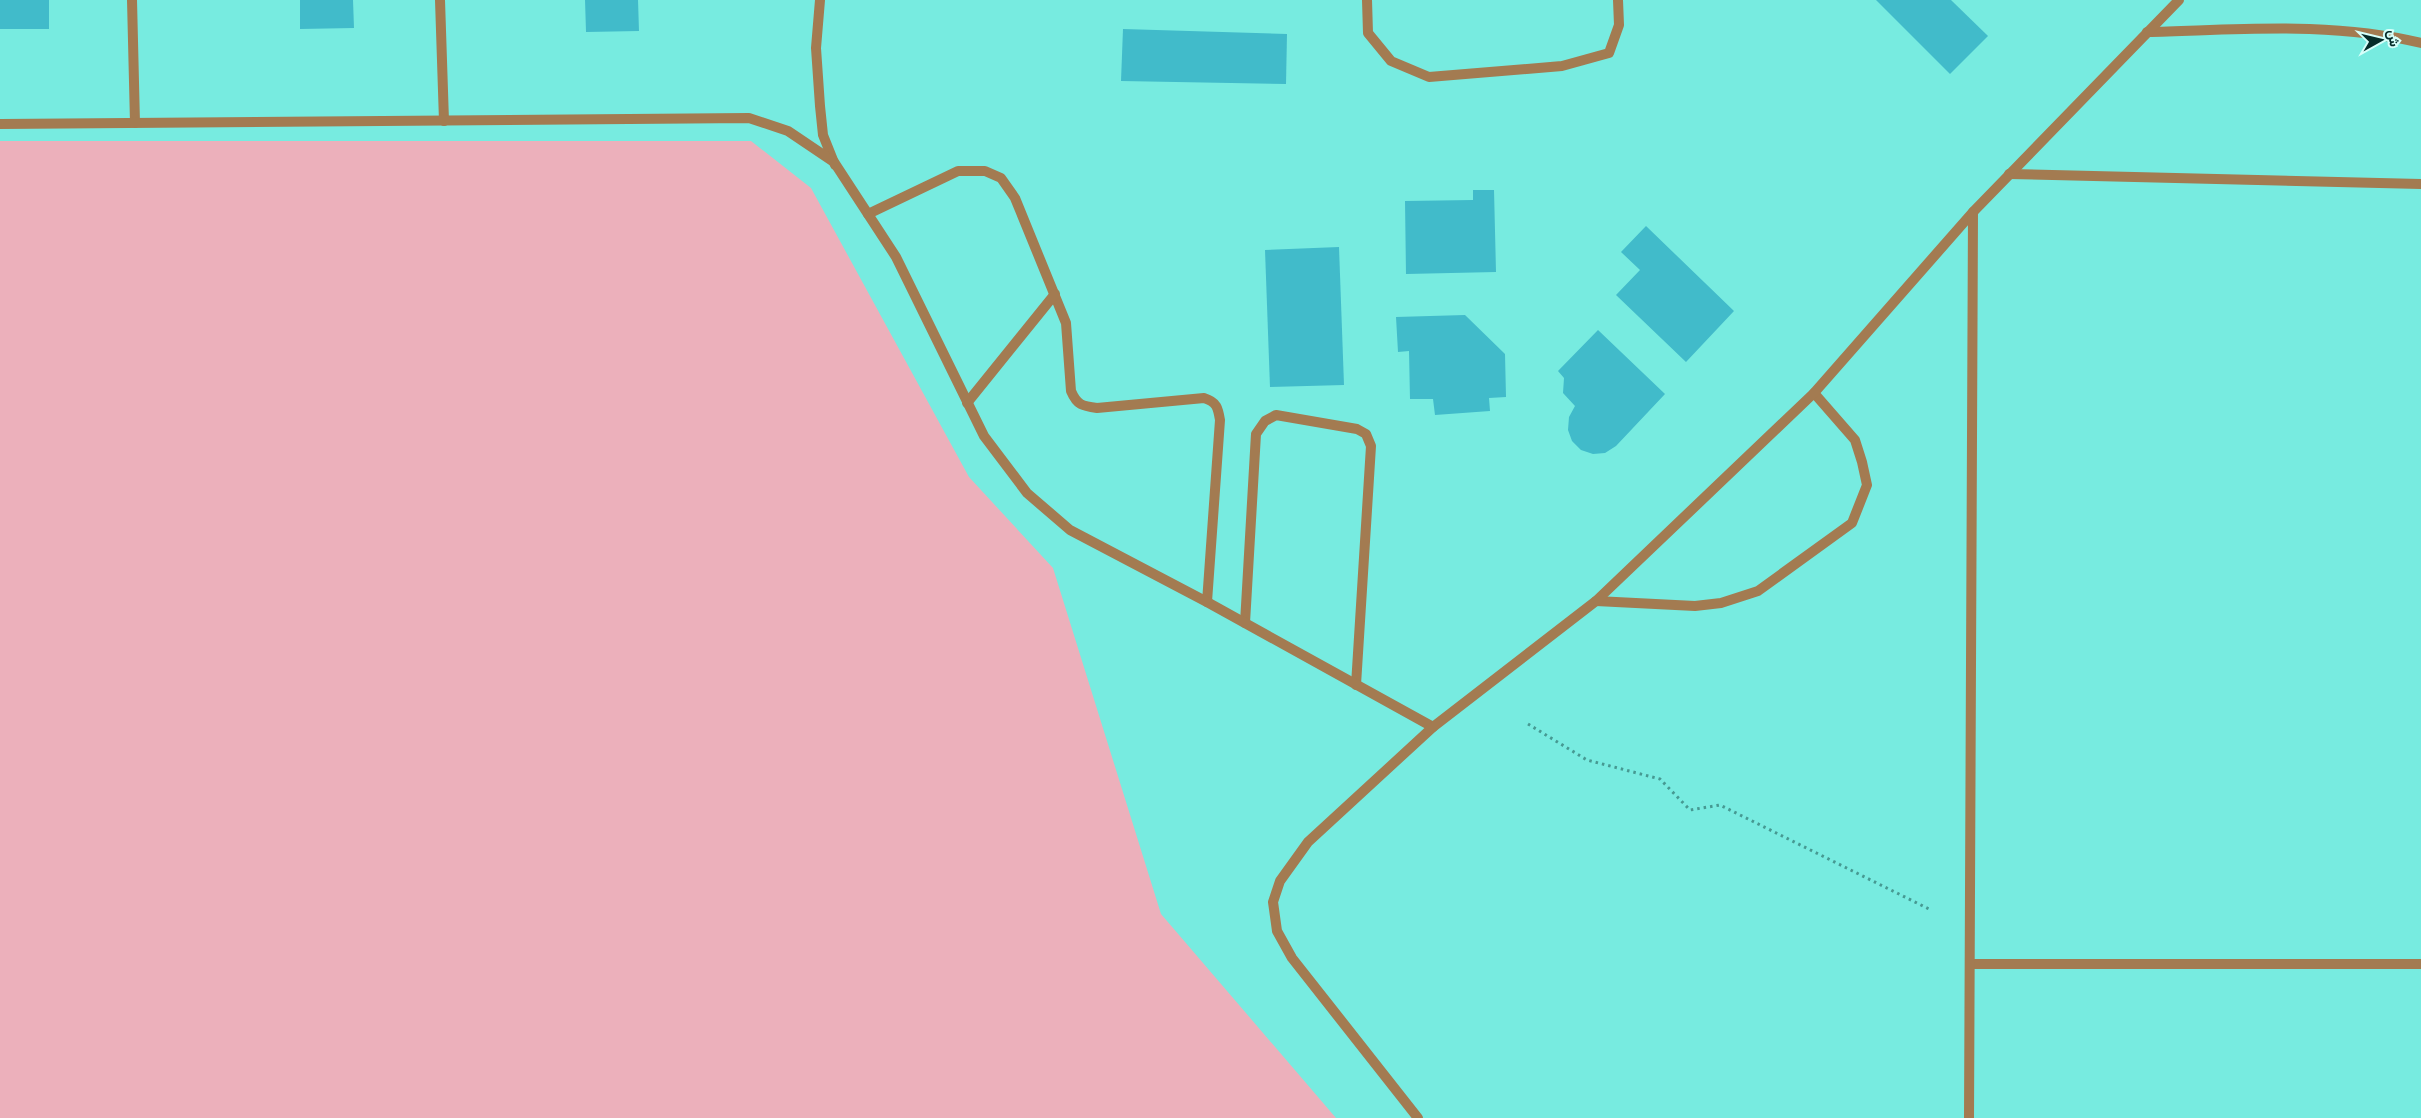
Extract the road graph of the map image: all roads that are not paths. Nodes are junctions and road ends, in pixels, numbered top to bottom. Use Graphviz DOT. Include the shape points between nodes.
graph roads {
  1 [pos="132,0"];
  2 [pos="440,0"];
  3 [pos="820,0"];
  4 [pos="1367,0"];
  5 [pos="1618,0"];
  6 [pos="2180,0"];
  7 [pos="2147,32"];
  8 [pos="2421,43"];
  9 [pos="444,121"];
  10 [pos="135,123"];
  11 [pos="0,124"];
  12 [pos="835,165"];
  13 [pos="2009,174"];
  14 [pos="2421,184"];
  15 [pos="1973,212"];
  16 [pos="868,214"];
  17 [pos="1054,294"];
  18 [pos="1814,393"];
  19 [pos="968,403"];
  20 [pos="1596,601"];
  21 [pos="1207,602"];
  22 [pos="1245,623"];
  23 [pos="1356,685"];
  24 [pos="1433,727"];
  25 [pos="1970,964"];
  26 [pos="2421,964"];
  27 [pos="1418,1118"];
  28 [pos="1969,1118"];
  1 -- 10 [label="street"];
  2 -- 9 [label="street"];
  3 -- 12 [label="street" via="816,48 821,116 823,135"];
  4 -- 5 [label="street" via="1368,33 1391,61 1429,78 1562,66 1609,53 1619,25"];
  6 -- 7 [label="street"];
  7 -- 8 [label="street" via="2338,29 2395,36"];
  7 -- 13 [label="street"];
  9 -- 10 [label="street"];
  9 -- 12 [label="street" via="749,118 788,131"];
  10 -- 11 [label="street"];
  12 -- 16 [label="street"];
  13 -- 14 [label="street"];
  13 -- 15 [label="street"];
  15 -- 18 [label="street"];
  15 -- 25 [label="street"];
  16 -- 17 [label="street" via="958,170 986,171 1001,178 1015,198"];
  16 -- 19 [label="street" via="896,257"];
  17 -- 19 [label="street"];
  17 -- 21 [label="street" via="1066,323 1071,391 1081,406 1097,408 1204,398 1213,401 1218,408 1220,420"];
  18 -- 20 [label="street"];
  18 -- 20 [label="street" via="1855,440 1862,462 1867,485 1852,523 1758,590 1721,603 1696,606"];
  19 -- 21 [label="street" via="984,436 1027,492 1070,530"];
  20 -- 24 [label="street"];
  21 -- 22 [label="street"];
  22 -- 23 [label="street"];
  22 -- 23 [label="street" via="1256,434 1265,420 1276,415 1366,434 1371,446"];
  23 -- 24 [label="street"];
  24 -- 27 [label="street" via="1308,842 1280,881 1273,902 1278,931 1292,958"];
  25 -- 26 [label="street"];
  25 -- 28 [label="street"];
}
